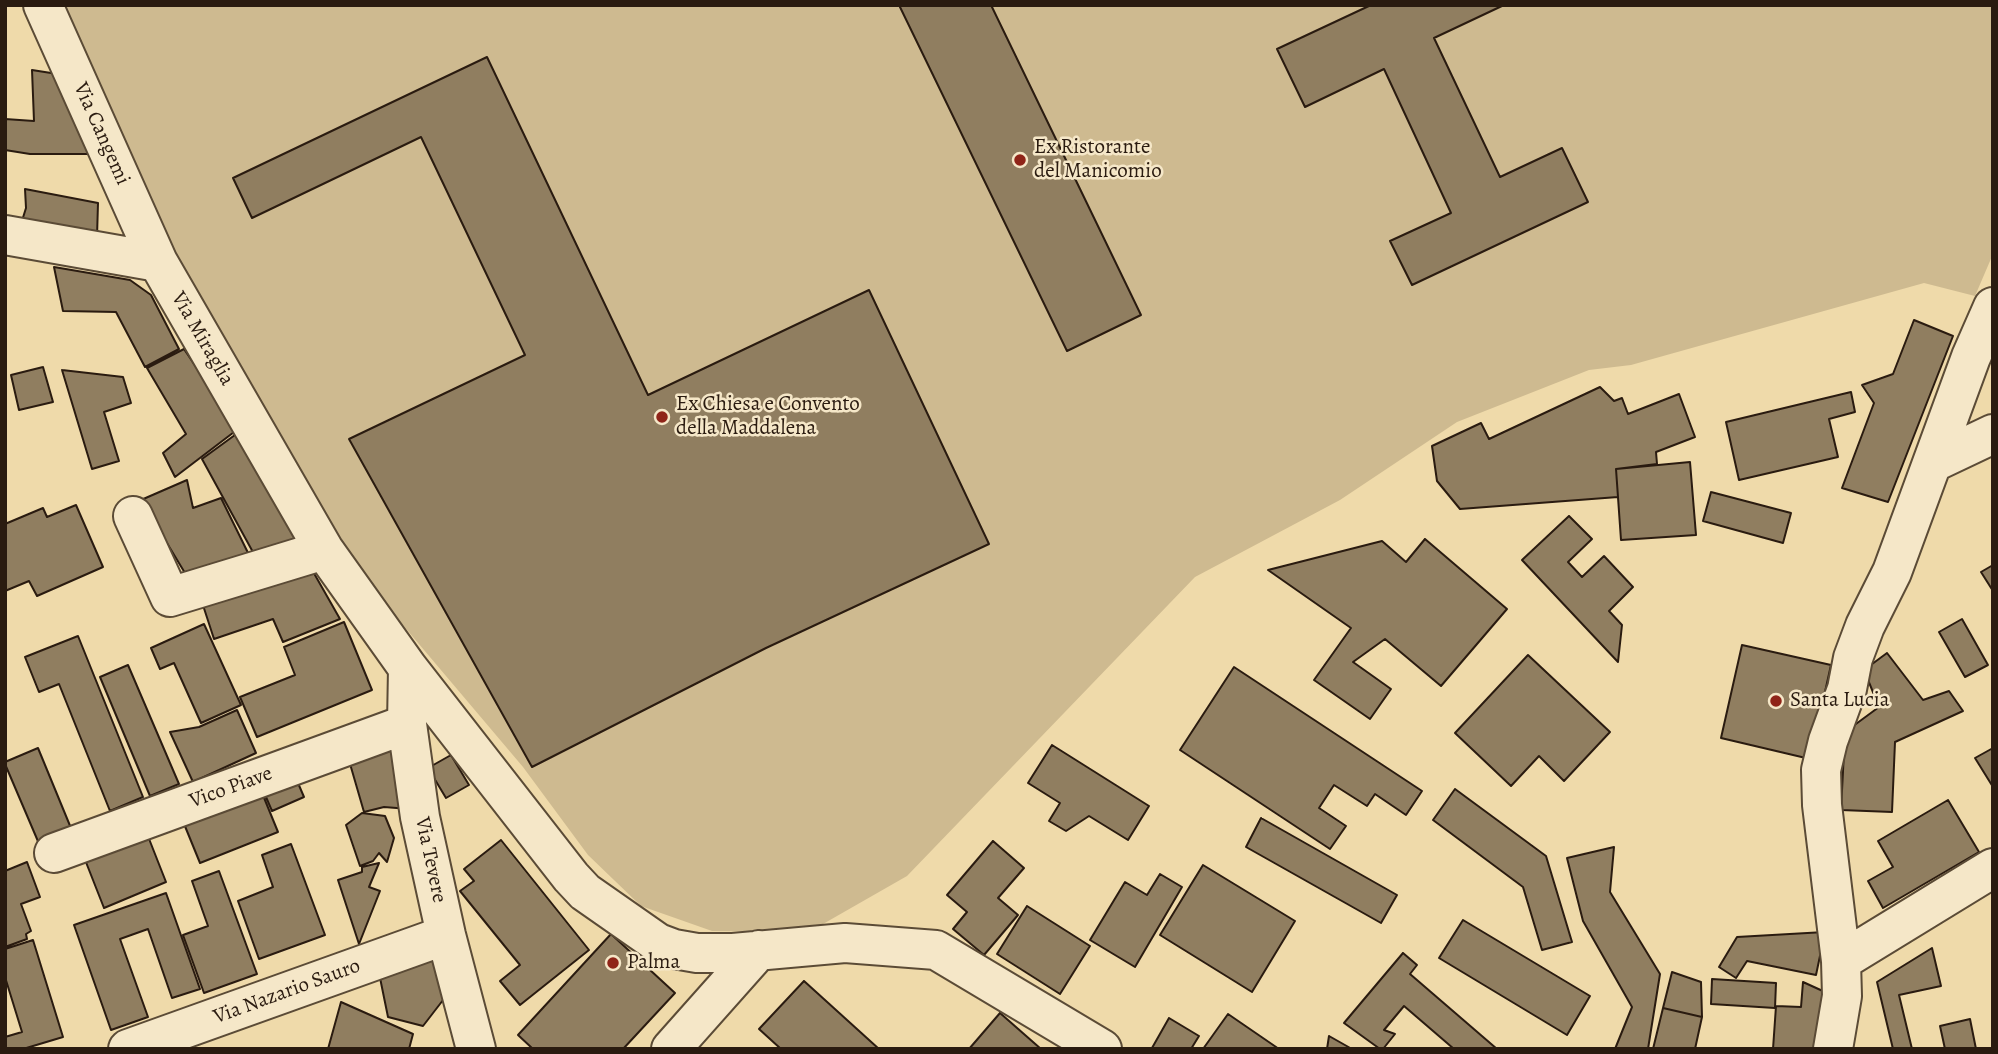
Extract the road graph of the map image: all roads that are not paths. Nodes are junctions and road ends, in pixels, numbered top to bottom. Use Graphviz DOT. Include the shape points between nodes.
graph roads {
  1 [pos="43,5"];
  2 [pos="5,235"];
  3 [pos="158,262"];
  4 [pos="1993,307"];
  5 [pos="1993,434"];
  6 [pos="1932,463"];
  7 [pos="133,516"];
  8 [pos="324,550"];
  9 [pos="408,668"];
  10 [pos="407,724"];
  11 [pos="54,853"];
  12 [pos="1993,869"];
  13 [pos="446,935"];
  14 [pos="759,950"];
  15 [pos="1840,961"];
  16 [pos="468,1040"];
  17 [pos="686,1043"];
  18 [pos="128,1049"];
  19 [pos="1101,1049"];
  20 [pos="1833,1049"];
  1 -- 3 [label="street, Via Cangemi"];
  2 -- 3 [label="street"];
  3 -- 8 [label="street, Via Miraglia"];
  4 -- 6 [label="street"];
  5 -- 6 [label="street"];
  6 -- 15 [label="street" via="1892,572 1857,647 1821,770"];
  7 -- 8 [label="street" via="170,597"];
  8 -- 9 [label="street, Via Miraglia"];
  9 -- 10 [label="street, Via Tevere"];
  9 -- 14 [label="street, Via Miraglia" via="585,892 658,943 674,949 697,953"];
  10 -- 11 [label="street, Vico Piave"];
  10 -- 13 [label="street, Via Tevere"];
  12 -- 15 [label="street"];
  13 -- 16 [label="street, Via Tevere"];
  13 -- 18 [label="street, Via Nazario Sauro"];
  14 -- 17 [label="street"];
  14 -- 19 [label="street, Via Miraglia" via="845,943 936,950"];
  15 -- 20 [label="street" via="1842,996"];
}
